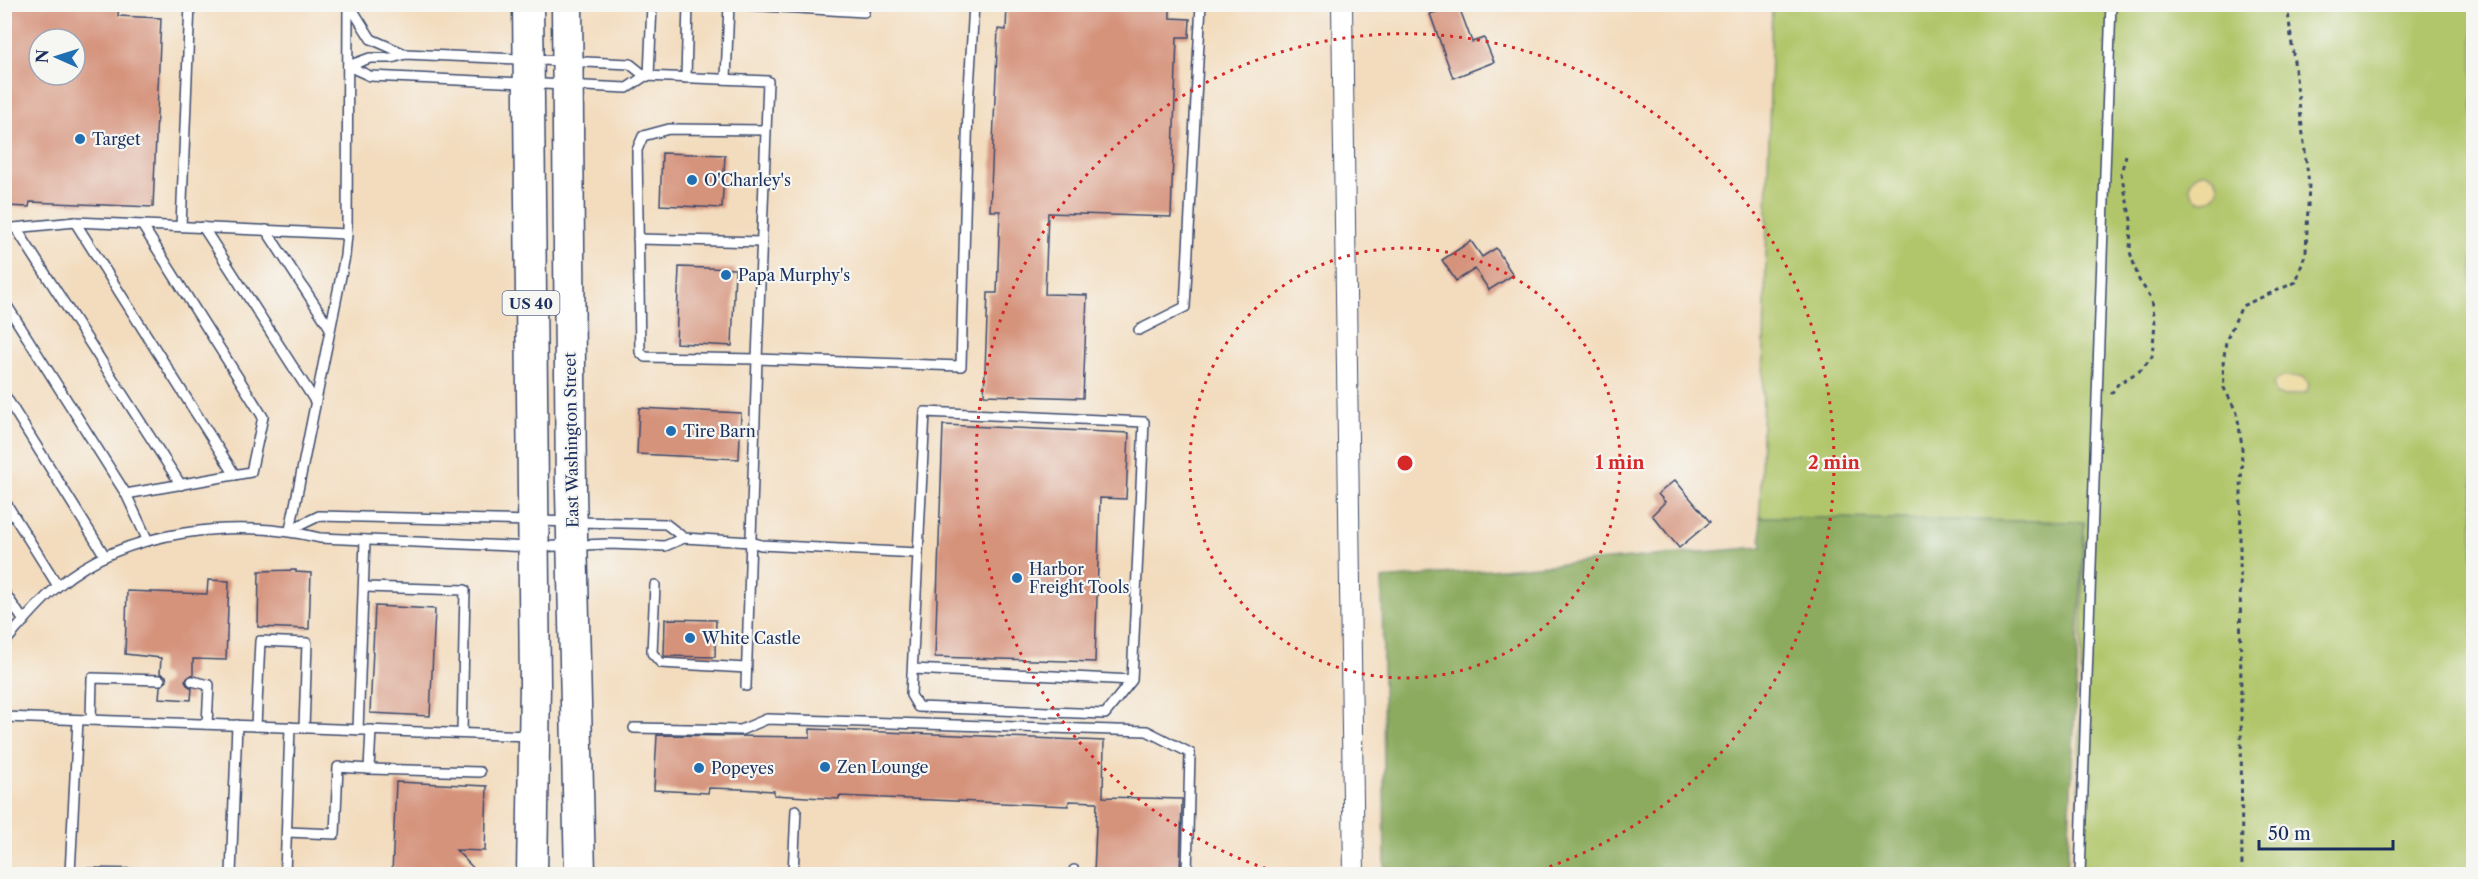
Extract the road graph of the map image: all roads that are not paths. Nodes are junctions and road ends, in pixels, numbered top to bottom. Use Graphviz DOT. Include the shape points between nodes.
graph roads {
  1 [pos="190,4"];
  2 [pos="348,4"];
  3 [pos="528,4"];
  4 [pos="567,4"];
  5 [pos="652,4"];
  6 [pos="688,4"];
  7 [pos="729,4"];
  8 [pos="865,4"];
  9 [pos="974,4"];
  10 [pos="1201,4"];
  11 [pos="1342,4"];
  12 [pos="2111,4"];
  13 [pos="405,54"];
  14 [pos="348,66"];
  15 [pos="528,71"];
  16 [pos="568,73"];
  17 [pos="647,76"];
  18 [pos="686,78"];
  19 [pos="726,79"];
  20 [pos="765,130"];
  21 [pos="75,222"];
  22 [pos="142,225"];
  23 [pos="181,226"];
  24 [pos="203,227"];
  25 [pos="16,228"];
  26 [pos="4,229"];
  27 [pos="266,230"];
  28 [pos="347,234"];
  29 [pos="638,239"];
  30 [pos="762,242"];
  31 [pos="4,301"];
  32 [pos="330,328"];
  33 [pos="1139,330"];
  34 [pos="757,360"];
  35 [pos="4,394"];
  36 [pos="315,401"];
  37 [pos="235,475"];
  38 [pos="181,485"];
  39 [pos="126,495"];
  40 [pos="4,500"];
  41 [pos="290,530"];
  42 [pos="572,532"];
  43 [pos="533,533"];
  44 [pos="684,538"];
  45 [pos="148,540"];
  46 [pos="365,540"];
  47 [pos="751,542"];
  48 [pos="918,553"];
  49 [pos="105,556"];
  50 [pos="656,585"];
  51 [pos="58,586"];
  52 [pos="364,587"];
  53 [pos="4,592"];
  54 [pos="24,621"];
  55 [pos="4,643"];
  56 [pos="746,668"];
  57 [pos="913,669"];
  58 [pos="160,680"];
  59 [pos="1132,680"];
  60 [pos="192,681"];
  61 [pos="746,686"];
  62 [pos="4,717"];
  63 [pos="78,720"];
  64 [pos="91,720"];
  65 [pos="207,724"];
  66 [pos="237,725"];
  67 [pos="256,726"];
  68 [pos="290,727"];
  69 [pos="304,728"];
  70 [pos="634,729"];
  71 [pos="358,730"];
  72 [pos="371,730"];
  73 [pos="462,734"];
  74 [pos="534,736"];
  75 [pos="369,769"];
  76 [pos="480,772"];
  77 [pos="796,810"];
  78 [pos="287,832"];
  79 [pos="70,874"];
  80 [pos="140,874"];
  81 [pos="231,874"];
  82 [pos="285,874"];
  83 [pos="532,874"];
  84 [pos="580,874"];
  85 [pos="793,874"];
  86 [pos="1187,874"];
  87 [pos="1354,874"];
  88 [pos="2080,874"];
  1 -- 23 [label="lane"];
  2 -- 13 [label="lane" via="371,39"];
  2 -- 14 [label="lane"];
  3 -- 15 [label="main road, US 40"];
  4 -- 16 [label="main road, East Washington Street / US 40"];
  5 -- 17 [label="lane"];
  6 -- 18 [label="lane"];
  7 -- 8 [label="lane" via="864,12"];
  7 -- 19 [label="lane"];
  9 -- 34 [label="lane" via="961,366"];
  10 -- 33 [label="lane" via="1185,307"];
  11 -- 87 [label="street"];
  12 -- 88 [label="lane"];
  13 -- 14 [label="lane" via="370,58"];
  13 -- 15 [label="lane"];
  14 -- 15 [label="lane" via="370,76"];
  14 -- 28 [label="lane"];
  15 -- 16 [label="lane"];
  15 -- 16 [label="lane"];
  15 -- 43 [label="main road, US 40"];
  16 -- 17 [label="lane" via="630,64"];
  16 -- 17 [label="lane" via="627,88"];
  16 -- 42 [label="main road, East Washington Street / US 40"];
  17 -- 18 [label="lane"];
  18 -- 19 [label="lane"];
  19 -- 20 [label="lane" via="768,81"];
  20 -- 29 [label="lane" via="669,129 644,136 637,150"];
  20 -- 30 [label="lane"];
  21 -- 22 [label="lane"];
  21 -- 25 [label="lane"];
  21 -- 37 [label="lane"];
  22 -- 23 [label="lane"];
  22 -- 37 [label="lane" via="263,417 251,472"];
  23 -- 24 [label="lane"];
  24 -- 27 [label="lane"];
  24 -- 36 [label="lane"];
  25 -- 26 [label="lane"];
  25 -- 38 [label="lane"];
  27 -- 28 [label="lane"];
  27 -- 32 [label="lane"];
  28 -- 32 [label="lane"];
  29 -- 30 [label="lane"];
  29 -- 34 [label="lane" via="640,352 645,357"];
  30 -- 34 [label="lane"];
  31 -- 39 [label="lane"];
  32 -- 36 [label="lane"];
  34 -- 47 [label="lane"];
  35 -- 49 [label="lane"];
  36 -- 41 [label="lane"];
  37 -- 38 [label="lane"];
  38 -- 39 [label="lane"];
  39 -- 45 [label="lane"];
  40 -- 51 [label="lane"];
  41 -- 43 [label="lane" via="319,516"];
  41 -- 45 [label="lane" via="198,531"];
  41 -- 46 [label="lane" via="320,538"];
  42 -- 43 [label="lane"];
  42 -- 43 [label="lane"];
  42 -- 44 [label="lane" via="665,546"];
  42 -- 44 [label="lane" via="666,524"];
  42 -- 84 [label="main road, East Washington Street / US 40"];
  43 -- 46 [label="lane"];
  43 -- 74 [label="main road, US 40"];
  44 -- 47 [label="lane"];
  45 -- 49 [label="lane"];
  46 -- 52 [label="lane"];
  47 -- 48 [label="lane" via="761,546"];
  47 -- 56 [label="lane"];
  48 -- 57 [label="lane"];
  48 -- 59 [label="lane" via="925,412 1144,422"];
  49 -- 51 [label="lane"];
  50 -- 56 [label="lane" via="652,654 661,663"];
  51 -- 54 [label="lane"];
  52 -- 71 [label="lane"];
  52 -- 73 [label="lane" via="465,590"];
  53 -- 54 [label="lane"];
  54 -- 55 [label="lane"];
  56 -- 61 [label="lane"];
  57 -- 59 [label="lane"];
  57 -- 59 [label="lane" via="911,695 918,707 1105,714"];
  58 -- 64 [label="lane" via="93,678"];
  60 -- 65 [label="lane" via="209,686"];
  62 -- 63 [label="lane"];
  63 -- 64 [label="lane"];
  63 -- 79 [label="lane"];
  64 -- 65 [label="lane"];
  65 -- 66 [label="lane"];
  66 -- 67 [label="lane"];
  66 -- 81 [label="lane"];
  67 -- 68 [label="lane"];
  67 -- 69 [label="lane" via="260,641 307,643"];
  68 -- 69 [label="lane"];
  68 -- 78 [label="lane"];
  69 -- 71 [label="lane"];
  70 -- 86 [label="lane" via="741,730 766,719 1147,731 1190,753"];
  71 -- 72 [label="lane"];
  72 -- 73 [label="lane"];
  72 -- 75 [label="lane"];
  73 -- 74 [label="lane"];
  74 -- 83 [label="main road, US 40"];
  75 -- 76 [label="lane"];
  75 -- 78 [label="lane" via="338,767 335,834"];
  77 -- 85 [label="lane"];
  78 -- 82 [label="lane"];
  79 -- 80 [label="lane"];
}
